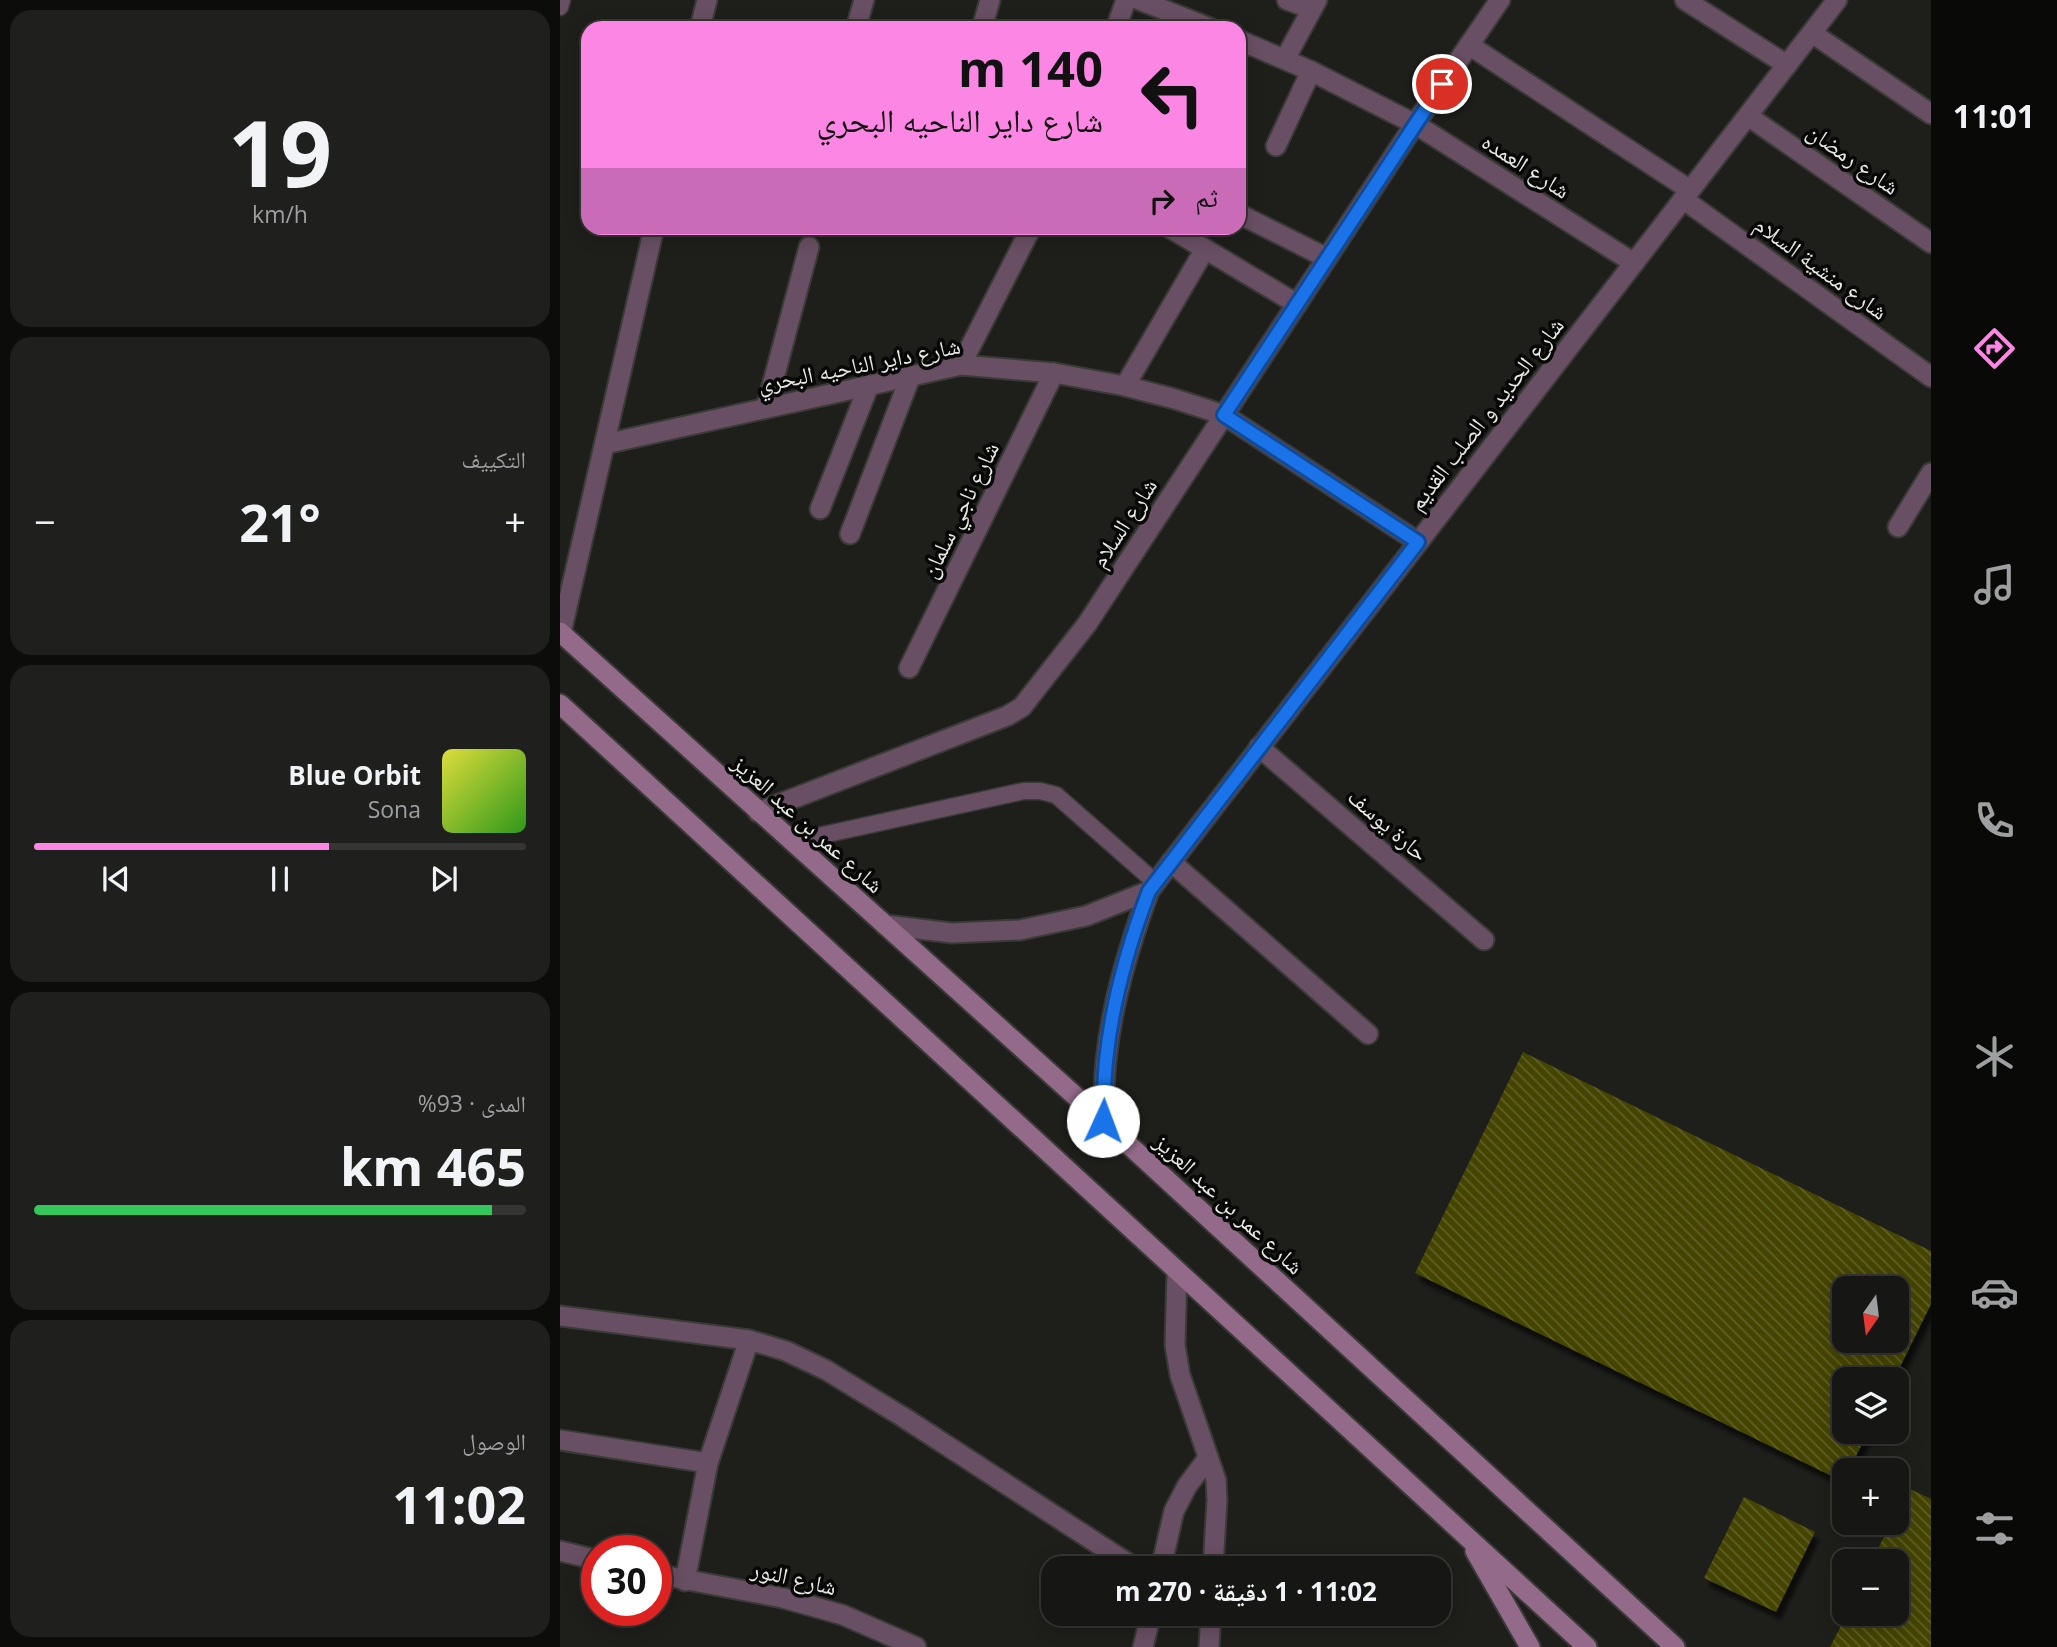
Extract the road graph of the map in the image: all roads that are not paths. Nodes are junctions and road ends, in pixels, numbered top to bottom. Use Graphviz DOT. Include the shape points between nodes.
graph roads {
  1 [pos="562,0"];
  2 [pos="707,0"];
  3 [pos="864,0"];
  4 [pos="990,0"];
  5 [pos="1126,0"];
  6 [pos="1139,0"];
  7 [pos="1287,0"];
  8 [pos="1500,0"];
  9 [pos="1685,0"];
  10 [pos="1837,0"];
  11 [pos="1163,4"];
  12 [pos="1315,5"];
  13 [pos="560,7"];
  14 [pos="702,21"];
  15 [pos="858,21"];
  16 [pos="984,21"];
  17 [pos="1118,21"];
  18 [pos="1196,21"];
  19 [pos="1812,33"];
  20 [pos="1246,43"];
  21 [pos="1469,45"];
  22 [pos="1285,60"];
  23 [pos="1787,65"];
  24 [pos="1311,71"];
  25 [pos="1931,114"];
  26 [pos="1748,116"];
  27 [pos="1415,124"];
  28 [pos="1276,146"];
  29 [pos="1687,195"];
  30 [pos="1246,218"];
  31 [pos="652,235"];
  32 [pos="1027,235"];
  33 [pos="1182,235"];
  34 [pos="1931,243"];
  35 [pos="809,247"];
  36 [pos="1205,249"];
  37 [pos="1327,258"];
  38 [pos="1634,263"];
  39 [pos="1297,304"];
  40 [pos="961,365"];
  41 [pos="1054,373"];
  42 [pos="911,375"];
  43 [pos="1931,377"];
  44 [pos="869,385"];
  45 [pos="1125,386"];
  46 [pos="766,408"];
  47 [pos="1224,415"];
  48 [pos="605,444"];
  49 [pos="1928,483"];
  50 [pos="820,509"];
  51 [pos="1898,527"];
  52 [pos="849,534"];
  53 [pos="1418,542"];
  54 [pos="561,632"];
  55 [pos="909,668"];
  56 [pos="560,704"];
  57 [pos="1259,747"];
  58 [pos="758,812"];
  59 [pos="791,842"];
  60 [pos="1171,862"];
  61 [pos="1152,887"];
  62 [pos="885,925"];
  63 [pos="1484,940"];
  64 [pos="1368,1034"];
  65 [pos="1103,1121"];
  66 [pos="1177,1272"];
  67 [pos="560,1315"];
  68 [pos="749,1340"];
  69 [pos="560,1440"];
  70 [pos="1208,1458"];
  71 [pos="708,1463"];
  72 [pos="1466,1535"];
  73 [pos="560,1552"];
  74 [pos="1117,1556"];
  75 [pos="1164,1556"];
  76 [pos="1214,1556"];
  77 [pos="581,1557"];
  78 [pos="672,1578"];
  79 [pos="685,1581"];
  80 [pos="1148,1626"];
  81 [pos="1210,1626"];
  82 [pos="916,1647"];
  83 [pos="1143,1647"];
  84 [pos="1209,1647"];
  85 [pos="1531,1647"];
  86 [pos="1587,1647"];
  87 [pos="1675,1647"];
  1 -- 13 [label="lane"];
  2 -- 14 [label="street"];
  3 -- 15 [label="street"];
  4 -- 16 [label="street"];
  5 -- 17 [label="street"];
  6 -- 11 [label="street"];
  7 -- 12 [label="street"];
  8 -- 21 [label="street, شارع السلام"];
  9 -- 23 [label="street"];
  10 -- 19 [label="street, شارع الحديد و الصلب القديم"];
  11 -- 18 [label="street"];
  12 -- 22 [label="street"];
  19 -- 23 [label="street, شارع الحديد و الصلب القديم"];
  19 -- 25 [label="street"];
  20 -- 22 [label="street, شارع العمده"];
  21 -- 27 [label="street, شارع السلام"];
  21 -- 29 [label="street, شارع منشية السلام"];
  22 -- 24 [label="street, شارع العمده"];
  23 -- 26 [label="street, شارع الحديد و الصلب القديم"];
  24 -- 27 [label="street, شارع العمده"];
  24 -- 28 [label="street"];
  26 -- 29 [label="street, شارع الحديد و الصلب القديم"];
  26 -- 34 [label="street, شارع رمضان"];
  27 -- 37 [label="street, شارع السلام"];
  27 -- 38 [label="street, شارع العمده"];
  29 -- 38 [label="street, شارع الحديد و الصلب القديم"];
  29 -- 43 [label="street, شارع منشية السلام"];
  30 -- 37 [label="street"];
  31 -- 48 [label="street"];
  32 -- 40 [label="street"];
  33 -- 36 [label="street"];
  35 -- 46 [label="street"];
  36 -- 39 [label="street"];
  36 -- 45 [label="street"];
  37 -- 39 [label="street, شارع السلام"];
  38 -- 53 [label="street, شارع الحديد و الصلب القديم"];
  39 -- 47 [label="street, شارع السلام"];
  40 -- 41 [label="street, شارع داير الناحيه البحري"];
  40 -- 42 [label="street, شارع داير الناحيه البحري"];
  41 -- 45 [label="street, شارع داير الناحيه البحري"];
  41 -- 55 [label="street, شارع ناجي سلمان"];
  42 -- 44 [label="street, شارع داير الناحيه البحري"];
  42 -- 52 [label="street"];
  44 -- 46 [label="street, شارع داير الناحيه البحري"];
  44 -- 50 [label="street"];
  45 -- 47 [label="street, شارع داير الناحيه البحري"];
  46 -- 48 [label="street, شارع داير الناحيه البحري"];
  47 -- 53 [label="street, شارع داير الناحيه البحري"];
  47 -- 58 [label="street, شارع السلام" via="1087,624 1022,707"];
  48 -- 54 [label="street"];
  49 -- 51 [label="street"];
  53 -- 57 [label="street, شارع الحديد و الصلب القديم"];
  54 -- 58 [label="main road, شارع عمر بن عبد العزيز"];
  56 -- 66 [label="main road"];
  57 -- 60 [label="street, شارع الحديد و الصلب القديم"];
  57 -- 63 [label="street, حارة يوسف"];
  58 -- 59 [label="main road, شارع عمر بن عبد العزيز"];
  59 -- 61 [label="lane" via="1040,791 1056,795"];
  59 -- 62 [label="main road, شارع عمر بن عبد العزيز"];
  60 -- 61 [label="street, شارع الحديد و الصلب القديم"];
  60 -- 64 [label="street"];
  61 -- 62 [label="street, شارع الحديد و الصلب القديم" via="1086,916 1020,930 952,933"];
  61 -- 65 [label="street, شارع الحديد و الصلب القديم" via="1114,1003"];
  62 -- 65 [label="main road, شارع عمر بن عبد العزيز"];
  65 -- 87 [label="main road, شارع عمر بن عبد العزيز"];
  66 -- 70 [label="street" via="1175,1345 1180,1375"];
  66 -- 72 [label="main road"];
  67 -- 68 [label="street"];
  68 -- 71 [label="street"];
  68 -- 74 [label="street" via="826,1370"];
  69 -- 71 [label="street"];
  70 -- 75 [label="street" via="1174,1511"];
  70 -- 76 [label="street" via="1216,1480"];
  71 -- 79 [label="street"];
  72 -- 85 [label="main road"];
  72 -- 86 [label="main road"];
  73 -- 77 [label="street"];
  78 -- 79 [label="street, شارع النور"];
  79 -- 82 [label="street, شارع النور" via="783,1598 842,1615"];
  80 -- 83 [label="street"];
  81 -- 84 [label="street"];
}
